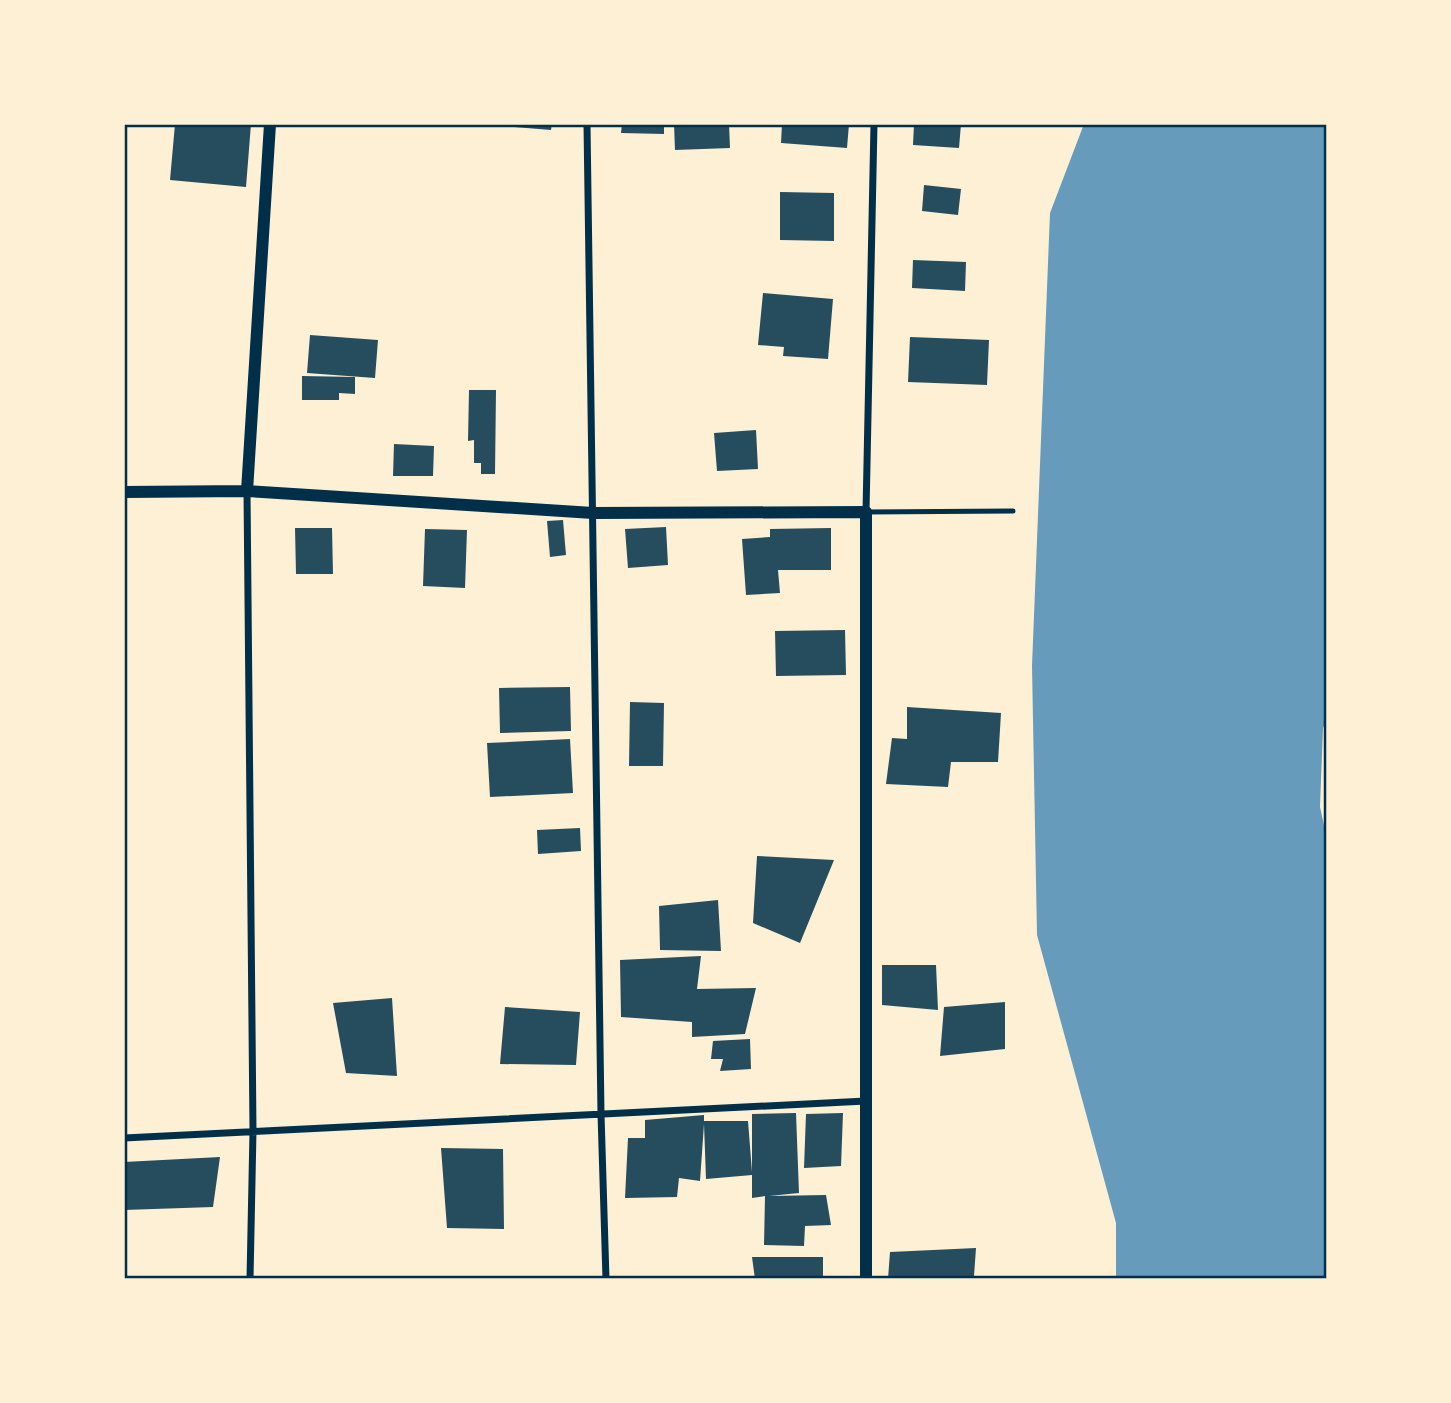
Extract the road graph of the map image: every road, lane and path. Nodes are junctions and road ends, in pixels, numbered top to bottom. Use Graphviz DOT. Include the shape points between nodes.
graph roads {
  1 [pos="270,124"];
  2 [pos="587,124"];
  3 [pos="874,124"];
  4 [pos="247,491"];
  5 [pos="124,492"];
  6 [pos="1013,511"];
  7 [pos="866,512"];
  8 [pos="593,513"];
  9 [pos="866,1101"];
  10 [pos="601,1114"];
  11 [pos="253,1131"];
  12 [pos="124,1138"];
  13 [pos="250,1279"];
  14 [pos="606,1279"];
  15 [pos="866,1279"];
  1 -- 4 [label="street"];
  2 -- 8 [label="street"];
  3 -- 7 [label="street"];
  4 -- 5 [label="street"];
  4 -- 8 [label="street"];
  4 -- 11 [label="street"];
  6 -- 7 [label="lane"];
  7 -- 8 [label="street"];
  7 -- 9 [label="street"];
  8 -- 10 [label="street"];
  9 -- 10 [label="street"];
  9 -- 15 [label="street"];
  10 -- 11 [label="street"];
  10 -- 14 [label="street"];
  11 -- 12 [label="street"];
  11 -- 13 [label="street"];
}
